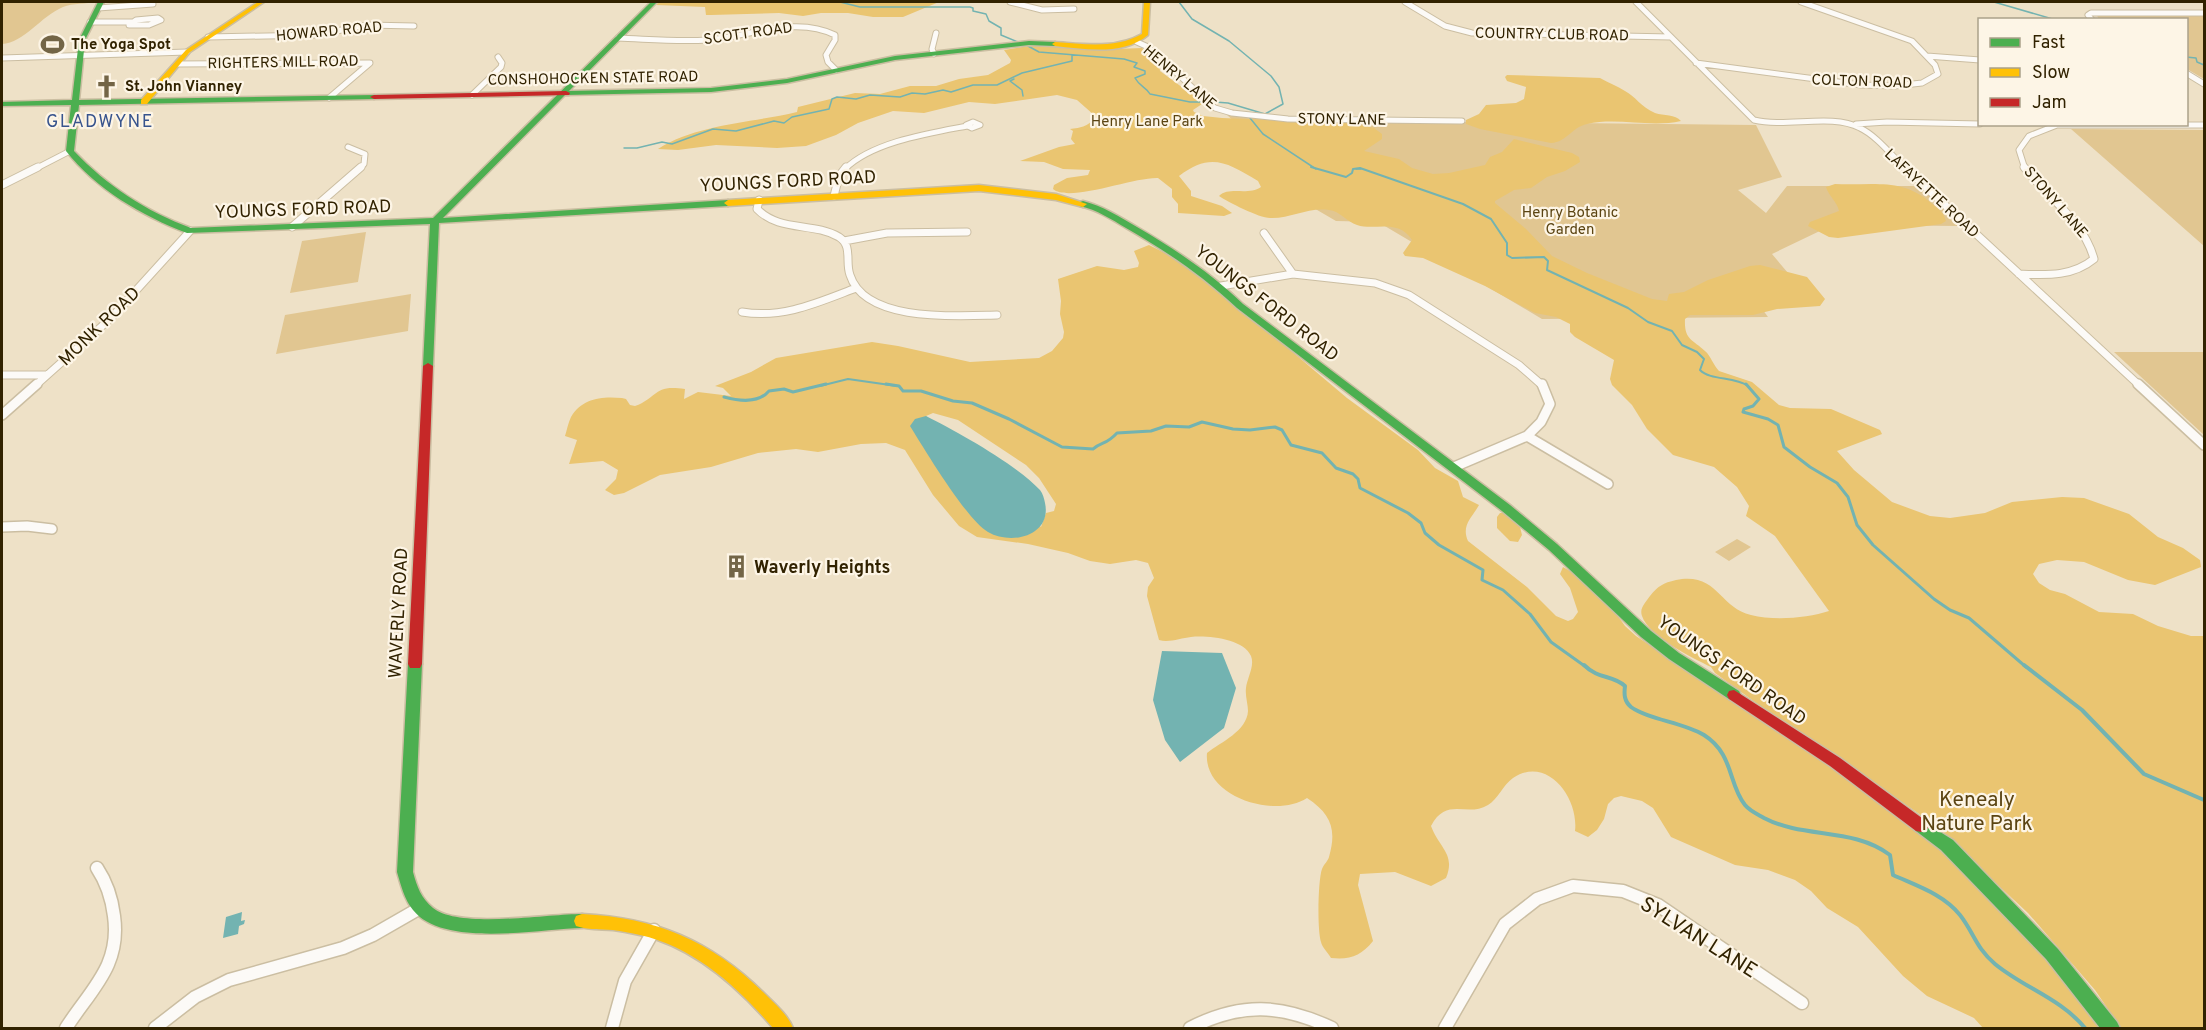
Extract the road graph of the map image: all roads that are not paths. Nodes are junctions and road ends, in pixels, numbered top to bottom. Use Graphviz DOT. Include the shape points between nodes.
graph roads {
  1 [pos="261,2"];
  2 [pos="654,2"];
  3 [pos="1011,2"];
  4 [pos="1147,2"];
  5 [pos="1405,2"];
  6 [pos="1636,2"];
  7 [pos="1801,2"];
  8 [pos="153,4"];
  9 [pos="99,5"];
  10 [pos="1074,9"];
  11 [pos="2205,13"];
  12 [pos="2090,18"];
  13 [pos="90,22"];
  14 [pos="133,22"];
  15 [pos="414,26"];
  16 [pos="936,33"];
  17 [pos="208,37"];
  18 [pos="1671,37"];
  19 [pos="618,38"];
  20 [pos="1137,42"];
  21 [pos="187,52"];
  22 [pos="934,54"];
  23 [pos="78,56"];
  24 [pos="1927,56"];
  25 [pos="498,57"];
  26 [pos="2,58"];
  27 [pos="1978,60"];
  28 [pos="1696,63"];
  29 [pos="177,64"];
  30 [pos="836,70"];
  31 [pos="2188,74"];
  32 [pos="2205,84"];
  33 [pos="562,94"];
  34 [pos="472,95"];
  35 [pos="329,98"];
  36 [pos="144,102"];
  37 [pos="75,103"];
  38 [pos="2,104"];
  39 [pos="1223,111"];
  40 [pos="1462,121"];
  41 [pos="1978,124"];
  42 [pos="1853,125"];
  43 [pos="2188,125"];
  44 [pos="2205,125"];
  45 [pos="967,126"];
  46 [pos="2053,126"];
  47 [pos="348,147"];
  48 [pos="70,151"];
  49 [pos="2,185"];
  50 [pos="834,196"];
  51 [pos="759,200"];
  52 [pos="435,221"];
  53 [pos="292,227"];
  54 [pos="190,231"];
  55 [pos="967,232"];
  56 [pos="1264,233"];
  57 [pos="844,241"];
  58 [pos="1293,274"];
  59 [pos="2019,274"];
  60 [pos="1221,286"];
  61 [pos="856,288"];
  62 [pos="742,312"];
  63 [pos="997,315"];
  64 [pos="2,375"];
  65 [pos="46,375"];
  66 [pos="2,415"];
  67 [pos="1527,436"];
  68 [pos="2205,445"];
  69 [pos="1454,467"];
  70 [pos="1608,484"];
  71 [pos="2,527"];
  72 [pos="52,529"];
  73 [pos="97,868"];
  74 [pos="420,908"];
  75 [pos="654,930"];
  76 [pos="1802,1003"];
  77 [pos="66,1029"];
  78 [pos="155,1029"];
  79 [pos="612,1029"];
  80 [pos="784,1029"];
  81 [pos="1190,1029"];
  82 [pos="1332,1029"];
  83 [pos="1445,1029"];
  84 [pos="2111,1029"];
  1 -- 17 [label="street"];
  2 -- 19 [label="street"];
  3 -- 10 [label="street" via="1035,10"];
  4 -- 20 [label="street" via="1145,35"];
  5 -- 18 [label="street, COUNTRY CLUB ROAD" via="1445,26 1472,33"];
  6 -- 18 [label="street"];
  7 -- 24 [label="street, COLTON ROAD" via="1900,36 1916,43"];
  8 -- 9 [label="street"];
  9 -- 13 [label="street"];
  11 -- 12 [label="street" via="2091,13"];
  13 -- 14 [label="street"];
  13 -- 23 [label="street"];
  14 -- 14 [label="street" via="153,18 161,20 149,25 129,25"];
  15 -- 17 [label="street, HOWARD ROAD" via="368,25 316,35"];
  16 -- 22 [label="street"];
  17 -- 21 [label="street"];
  18 -- 28 [label="street"];
  19 -- 30 [label="street, SCOTT ROAD" via="707,40 815,27 835,34 826,55"];
  19 -- 33 [label="street"];
  20 -- 22 [label="street, CONSHOHOCKEN STATE ROAD" via="1095,48 1024,44"];
  20 -- 39 [label="street, HENRY LANE"];
  21 -- 23 [label="street, RIGHTERS MILL ROAD"];
  21 -- 29 [label="street"];
  22 -- 30 [label="street, CONSHOHOCKEN STATE ROAD"];
  23 -- 26 [label="street, RIGHTERS MILL ROAD"];
  23 -- 37 [label="street"];
  24 -- 27 [label="street"];
  24 -- 28 [label="street, COLTON ROAD" via="1937,68 1936,76 1925,82 1897,85 1809,80"];
  25 -- 34 [label="street" via="501,67"];
  28 -- 42 [label="street" via="1757,121"];
  29 -- 35 [label="street, RIGHTERS MILL ROAD" via="370,63"];
  29 -- 36 [label="street"];
  30 -- 33 [label="street, CONSHOHOCKEN STATE ROAD" via="777,83 711,90"];
  31 -- 32 [label="street"];
  33 -- 34 [label="street, CONSHOHOCKEN STATE ROAD"];
  33 -- 52 [label="street"];
  34 -- 35 [label="street, CONSHOHOCKEN STATE ROAD"];
  35 -- 36 [label="street, CONSHOHOCKEN STATE ROAD"];
  36 -- 37 [label="street, CONSHOHOCKEN STATE ROAD"];
  37 -- 38 [label="street, CONSHOHOCKEN STATE ROAD"];
  37 -- 48 [label="street"];
  39 -- 40 [label="street, STONY LANE" via="1294,119"];
  41 -- 42 [label="street"];
  42 -- 59 [label="street, LAFAYETTE ROAD" via="1863,129"];
  43 -- 44 [label="street, STONY LANE"];
  45 -- 50 [label="street" via="917,137 864,157 842,171"];
  46 -- 59 [label="street, STONY LANE" via="2025,138 2019,145 2020,159 2032,179 2087,236 2094,259 2078,271"];
  47 -- 53 [label="street" via="365,154 364,164"];
  48 -- 49 [label="street"];
  48 -- 54 [label="street, YOUNGS FORD ROAD" via="154,216"];
  50 -- 51 [label="street, YOUNGS FORD ROAD"];
  50 -- 60 [label="street, YOUNGS FORD ROAD" via="979,189 1058,197 1104,211 1197,267"];
  51 -- 52 [label="street, YOUNGS FORD ROAD"];
  51 -- 57 [label="street" via="757,209 767,218 828,232"];
  52 -- 53 [label="street, YOUNGS FORD ROAD"];
  52 -- 74 [label="street, WAVERLY ROAD" via="405,852 407,885"];
  53 -- 54 [label="street, YOUNGS FORD ROAD"];
  54 -- 65 [label="street, MONK ROAD" via="111,318"];
  55 -- 57 [label="street" via="887,233"];
  56 -- 58 [label="street"];
  57 -- 61 [label="street" via="849,250 848,271"];
  58 -- 60 [label="street"];
  58 -- 67 [label="street" via="1375,283 1408,295 1519,365 1543,385 1550,404 1541,422"];
  59 -- 68 [label="street, LAFAYETTE ROAD"];
  60 -- 69 [label="street, YOUNGS FORD ROAD" via="1240,306"];
  61 -- 62 [label="street" via="774,313"];
  61 -- 63 [label="street" via="890,308 912,314"];
  64 -- 65 [label="street"];
  65 -- 66 [label="street, MONK ROAD"];
  67 -- 69 [label="street"];
  67 -- 70 [label="street"];
  69 -- 84 [label="street, YOUNGS FORD ROAD" via="1553,547 1674,656 1835,762 1947,845 2052,954"];
  71 -- 72 [label="street"];
  73 -- 77 [label="street" via="111,898 117,933 115,954"];
  74 -- 75 [label="street" via="435,918 458,925 605,921"];
  74 -- 78 [label="street" via="343,948 223,982 184,1005"];
  75 -- 79 [label="street" via="625,981"];
  75 -- 80 [label="street" via="717,962 759,998"];
  76 -- 83 [label="street, SYLVAN LANE" via="1658,905 1623,891 1573,886 1537,899 1505,924"];
  81 -- 82 [label="street" via="1218,1015 1257,1008 1292,1012"];
}
